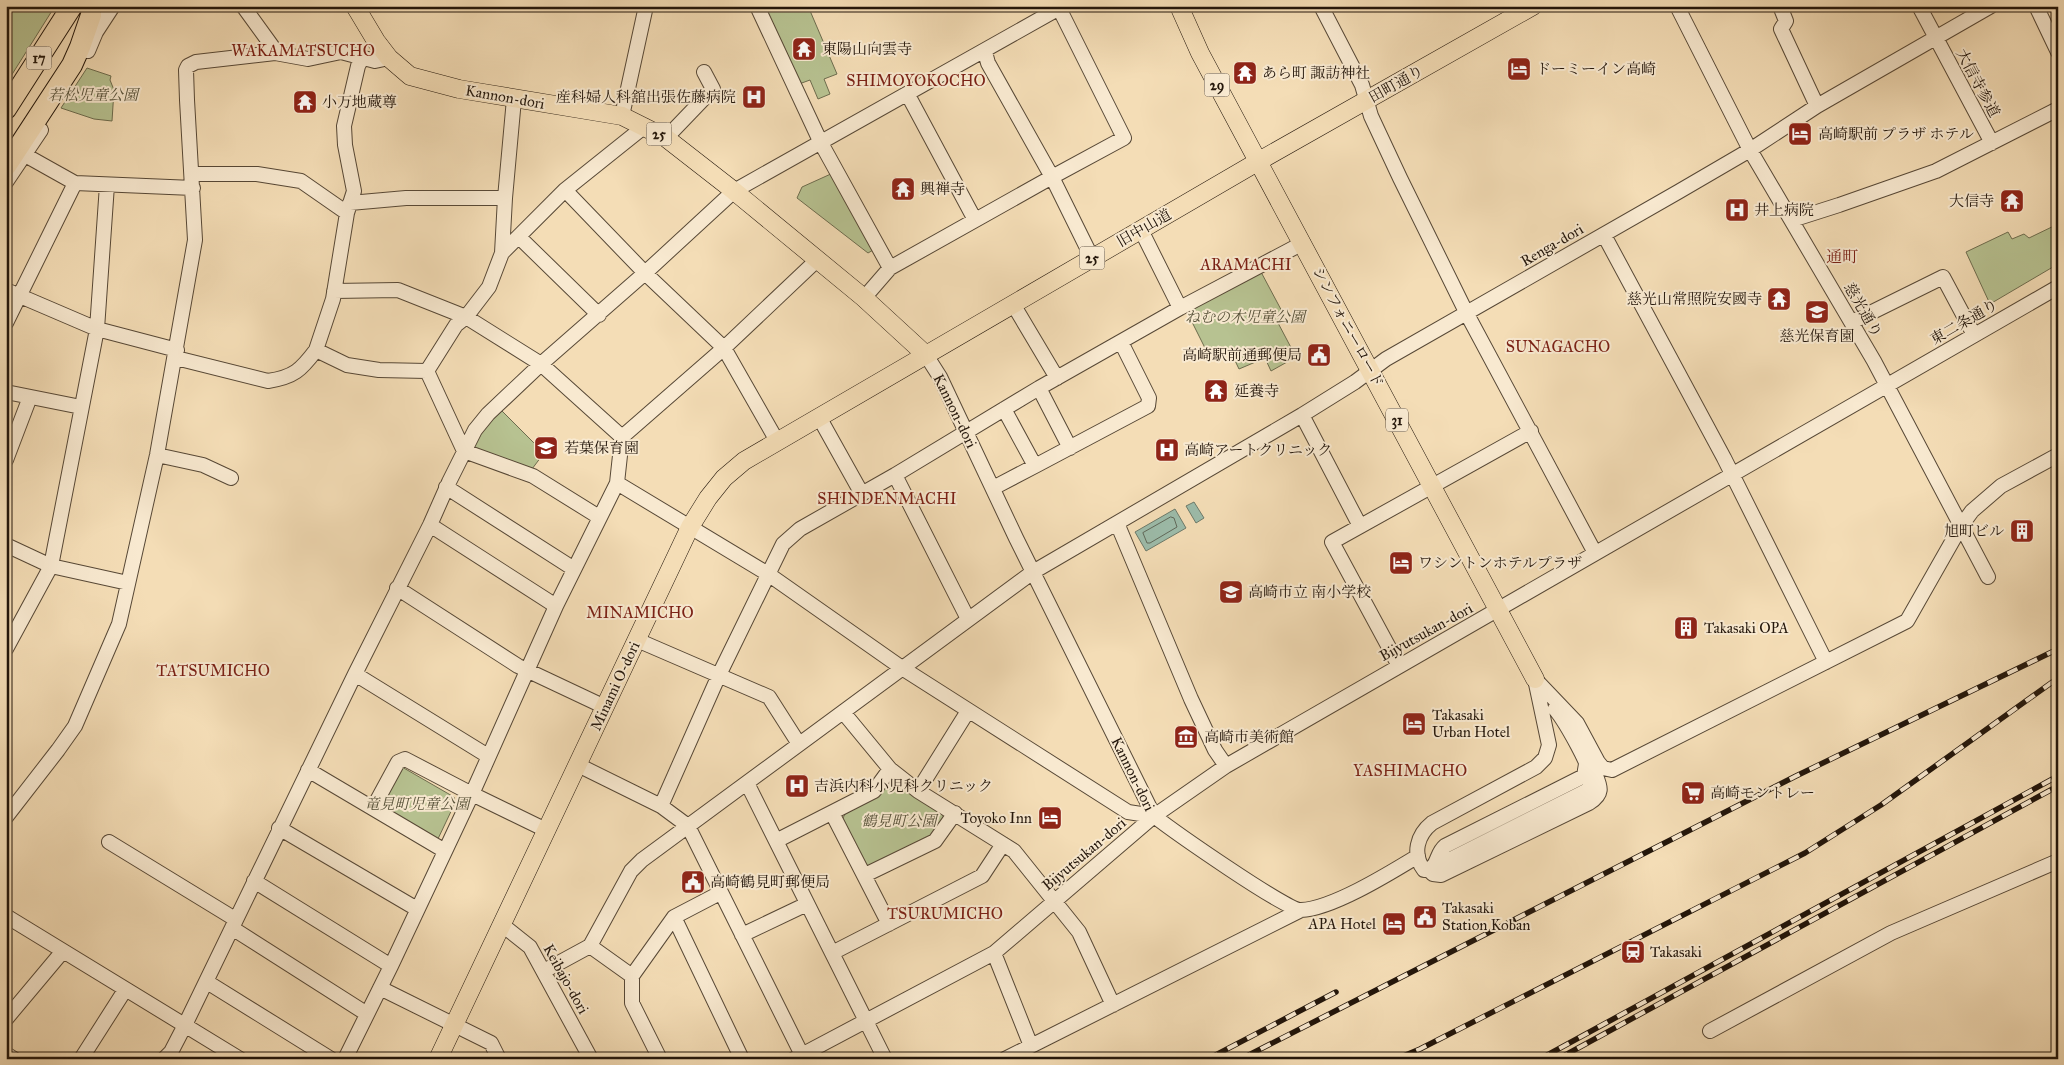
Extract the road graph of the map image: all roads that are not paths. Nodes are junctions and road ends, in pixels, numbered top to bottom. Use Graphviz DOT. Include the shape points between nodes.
graph roads {
  1 [pos="72,6"];
  2 [pos="113,6"];
  3 [pos="243,6"];
  4 [pos="355,6"];
  5 [pos="646,6"];
  6 [pos="757,6"];
  7 [pos="1179,6"];
  8 [pos="1321,6"];
  9 [pos="1533,6"];
  10 [pos="1677,6"];
  11 [pos="1780,6"];
  12 [pos="1919,6"];
  13 [pos="1991,6"];
  14 [pos="2036,6"];
  15 [pos="1060,7"];
  16 [pos="94,11"];
  17 [pos="1936,38"];
  18 [pos="985,52"];
  19 [pos="2058,52"];
  20 [pos="274,53"];
  21 [pos="362,58"];
  22 [pos="389,58"];
  23 [pos="704,72"];
  24 [pos="908,95"];
  25 [pos="514,99"];
  26 [pos="1366,100"];
  27 [pos="1817,106"];
  28 [pos="6,109"];
  29 [pos="2058,109"];
  30 [pos="622,116"];
  31 [pos="646,126"];
  32 [pos="666,138"];
  33 [pos="6,143"];
  34 [pos="821,143"];
  35 [pos="1992,143"];
  36 [pos="1750,150"];
  37 [pos="25,156"];
  38 [pos="1259,161"];
  39 [pos="6,166"];
  40 [pos="1052,177"];
  41 [pos="193,181"];
  42 [pos="6,182"];
  43 [pos="74,183"];
  44 [pos="107,185"];
  45 [pos="565,190"];
  46 [pos="734,191"];
  47 [pos="505,198"];
  48 [pos="349,208"];
  49 [pos="975,220"];
  50 [pos="1792,220"];
  51 [pos="1141,230"];
  52 [pos="1604,234"];
  53 [pos="519,237"];
  54 [pos="1303,243"];
  55 [pos="502,253"];
  56 [pos="1092,258"];
  57 [pos="817,260"];
  58 [pos="890,268"];
  59 [pos="645,273"];
  60 [pos="2058,287"];
  61 [pos="6,290"];
  62 [pos="334,291"];
  63 [pos="20,296"];
  64 [pos="864,298"];
  65 [pos="1013,304"];
  66 [pos="1180,308"];
  67 [pos="1467,314"];
  68 [pos="599,315"];
  69 [pos="466,317"];
  70 [pos="1852,322"];
  71 [pos="6,323"];
  72 [pos="97,330"];
  73 [pos="1974,335"];
  74 [pos="1121,342"];
  75 [pos="724,348"];
  76 [pos="316,350"];
  77 [pos="176,354"];
  78 [pos="926,355"];
  79 [pos="542,364"];
  80 [pos="427,371"];
  81 [pos="1371,371"];
  82 [pos="1057,378"];
  83 [pos="1887,385"];
  84 [pos="1039,388"];
  85 [pos="6,392"];
  86 [pos="30,397"];
  87 [pos="81,408"];
  88 [pos="1004,409"];
  89 [pos="1302,416"];
  90 [pos="819,417"];
  91 [pos="966,431"];
  92 [pos="1530,431"];
  93 [pos="622,437"];
  94 [pos="777,441"];
  95 [pos="1070,448"];
  96 [pos="464,451"];
  97 [pos="157,455"];
  98 [pos="2058,455"];
  99 [pos="6,460"];
  100 [pos="1035,466"];
  101 [pos="896,475"];
  102 [pos="1733,476"];
  103 [pos="231,478"];
  104 [pos="617,483"];
  105 [pos="1431,485"];
  106 [pos="446,487"];
  107 [pos="993,488"];
  108 [pos="862,494"];
  109 [pos="599,517"];
  110 [pos="1117,523"];
  111 [pos="430,525"];
  112 [pos="1360,526"];
  113 [pos="1962,526"];
  114 [pos="690,527"];
  115 [pos="6,545"];
  116 [pos="1595,553"];
  117 [pos="51,566"];
  118 [pos="574,569"];
  119 [pos="1033,572"];
  120 [pos="768,574"];
  121 [pos="1988,577"];
  122 [pos="128,583"];
  123 [pos="397,588"];
  124 [pos="556,606"];
  125 [pos="1498,610"];
  126 [pos="968,619"];
  127 [pos="637,640"];
  128 [pos="6,649"];
  129 [pos="1826,662"];
  130 [pos="1399,666"];
  131 [pos="902,668"];
  132 [pos="528,670"];
  133 [pos="355,674"];
  134 [pos="719,675"];
  135 [pos="1535,679"];
  136 [pos="605,707"];
  137 [pos="968,711"];
  138 [pos="843,712"];
  139 [pos="1558,713"];
  140 [pos="799,744"];
  141 [pos="488,756"];
  142 [pos="578,765"];
  143 [pos="1226,766"];
  144 [pos="890,769"];
  145 [pos="308,770"];
  146 [pos="747,783"];
  147 [pos="918,791"];
  148 [pos="472,794"];
  149 [pos="661,806"];
  150 [pos="372,808"];
  151 [pos="832,813"];
  152 [pos="955,813"];
  153 [pos="1154,816"];
  154 [pos="6,817"];
  155 [pos="688,826"];
  156 [pos="280,828"];
  157 [pos="546,830"];
  158 [pos="776,841"];
  159 [pos="110,842"];
  160 [pos="1003,844"];
  161 [pos="445,851"];
  162 [pos="1418,856"];
  163 [pos="2058,861"];
  164 [pos="1432,868"];
  165 [pos="864,875"];
  166 [pos="254,881"];
  167 [pos="720,893"];
  168 [pos="1054,901"];
  169 [pos="807,904"];
  170 [pos="417,909"];
  171 [pos="1299,911"];
  172 [pos="6,916"];
  173 [pos="674,917"];
  174 [pos="234,923"];
  175 [pos="501,924"];
  176 [pos="889,924"];
  177 [pos="742,935"];
  178 [pos="590,946"];
  179 [pos="63,951"];
  180 [pos="994,952"];
  181 [pos="832,953"];
  182 [pos="391,966"];
  183 [pos="544,971"];
  184 [pos="632,976"];
  185 [pos="206,982"];
  186 [pos="380,988"];
  187 [pos="125,990"];
  188 [pos="1113,1005"];
  189 [pos="367,1014"];
  190 [pos="6,1019"];
  191 [pos="866,1021"];
  192 [pos="454,1024"];
  193 [pos="185,1025"];
  194 [pos="1710,1031"];
  195 [pos="1031,1046"];
  196 [pos="6,1054"];
  197 [pos="801,1057"];
  198 [pos="14,1059"];
  199 [pos="81,1059"];
  200 [pos="164,1059"];
  201 [pos="240,1059"];
  202 [pos="331,1059"];
  203 [pos="345,1059"];
  204 [pos="438,1059"];
  205 [pos="500,1059"];
  206 [pos="591,1059"];
  207 [pos="660,1059"];
  208 [pos="742,1059"];
  209 [pos="885,1059"];
  210 [pos="1005,1059"];
  1 -- 28 [label="highway, 17"];
  2 -- 37 [label="street" via="96,32 80,71"];
  3 -- 20 [label="street"];
  4 -- 22 [label="main road, Kannon-dori / 25"];
  5 -- 30 [label="street"];
  6 -- 34 [label="street"];
  7 -- 38 [label="main road, 29" via="1200,53"];
  8 -- 26 [label="street" via="1362,85"];
  9 -- 26 [label="main road, 田町通り / 25"];
  10 -- 36 [label="street, 慈光通り"];
  11 -- 27 [label="street" via="1786,21 1781,29"];
  12 -- 17 [label="street, 大信寺参道"];
  13 -- 17 [label="street, Renga-dori"];
  14 -- 19 [label="street"];
  15 -- 18 [label="street"];
  15 -- 40 [label="street" via="1124,138"];
  16 -- 33 [label="highway, 17"];
  16 -- 39 [label="highway" via="72,65"];
  17 -- 27 [label="street, Renga-dori"];
  17 -- 35 [label="street, 大信寺参道"];
  18 -- 24 [label="street"];
  18 -- 40 [label="street" via="988,63"];
  20 -- 21 [label="street" via="308,59 341,52"];
  20 -- 41 [label="street" via="188,66"];
  21 -- 22 [label="street" via="375,61"];
  21 -- 48 [label="street" via="344,126 354,191"];
  22 -- 25 [label="main road, Kannon-dori / 25" via="410,76"];
  23 -- 32 [label="street" via="713,89"];
  24 -- 34 [label="street"];
  24 -- 49 [label="street"];
  25 -- 30 [label="main road, Kannon-dori / 25"];
  25 -- 47 [label="street"];
  26 -- 38 [label="main road, 田町通り / 25"];
  26 -- 67 [label="street" via="1400,178"];
  27 -- 36 [label="street, Renga-dori"];
  29 -- 35 [label="street"];
  30 -- 31 [label="main road, Kannon-dori / 25"];
  31 -- 32 [label="main road, Kannon-dori / 25"];
  31 -- 45 [label="street"];
  32 -- 46 [label="main road, Kannon-dori / 25"];
  34 -- 46 [label="street"];
  34 -- 58 [label="street"];
  35 -- 50 [label="street" via="1936,171"];
  36 -- 50 [label="street, 慈光通り"];
  36 -- 52 [label="street, Renga-dori"];
  37 -- 42 [label="street"];
  37 -- 43 [label="street"];
  38 -- 51 [label="main road, 旧中山道 / 25"];
  38 -- 54 [label="main road, シンフォニーロード / 31"];
  40 -- 49 [label="street"];
  40 -- 56 [label="street"];
  41 -- 44 [label="street"];
  41 -- 48 [label="street" via="257,174 301,181"];
  41 -- 77 [label="street" via="195,240"];
  43 -- 44 [label="street"];
  43 -- 63 [label="street"];
  44 -- 72 [label="street"];
  45 -- 53 [label="street"];
  45 -- 59 [label="street"];
  46 -- 57 [label="main road, Kannon-dori / 25"];
  46 -- 59 [label="street"];
  47 -- 48 [label="street" via="406,198"];
  47 -- 55 [label="street"];
  48 -- 62 [label="street"];
  49 -- 58 [label="street"];
  50 -- 70 [label="street, 慈光通り"];
  51 -- 56 [label="main road, 旧中山道 / 25"];
  51 -- 66 [label="street"];
  52 -- 67 [label="street, Renga-dori"];
  52 -- 102 [label="street"];
  53 -- 55 [label="street"];
  53 -- 68 [label="street"];
  54 -- 66 [label="street"];
  54 -- 81 [label="main road, シンフォニーロード / 31"];
  55 -- 69 [label="street" via="489,287"];
  56 -- 65 [label="main road, 旧中山道 / 25"];
  57 -- 64 [label="main road, Kannon-dori / 25"];
  57 -- 75 [label="street"];
  58 -- 64 [label="street"];
  59 -- 68 [label="street"];
  59 -- 75 [label="street"];
  60 -- 73 [label="street, 東二条通り"];
  61 -- 63 [label="street"];
  62 -- 69 [label="street" via="398,290"];
  62 -- 76 [label="street"];
  63 -- 71 [label="street"];
  63 -- 72 [label="street"];
  64 -- 78 [label="main road, Kannon-dori / 25"];
  65 -- 78 [label="main road, 旧中山道 / 25"];
  65 -- 82 [label="street"];
  66 -- 74 [label="street"];
  67 -- 81 [label="street, Renga-dori" via="1386,359"];
  67 -- 92 [label="street"];
  68 -- 79 [label="street"];
  69 -- 79 [label="street"];
  69 -- 80 [label="street" via="456,325"];
  70 -- 73 [label="street" via="1943,276"];
  70 -- 83 [label="street, 慈光通り"];
  72 -- 77 [label="street"];
  72 -- 87 [label="street"];
  73 -- 83 [label="street, 東二条通り"];
  74 -- 82 [label="street"];
  74 -- 95 [label="street" via="1149,398 1148,406"];
  75 -- 93 [label="street"];
  75 -- 94 [label="street"];
  76 -- 77 [label="street" via="294,374 268,381"];
  76 -- 80 [label="street" via="347,366"];
  77 -- 97 [label="street"];
  78 -- 90 [label="main road, Minami O-dori"];
  78 -- 91 [label="street, Kannon-dori"];
  79 -- 93 [label="street"];
  79 -- 96 [label="street" via="488,414"];
  80 -- 96 [label="street"];
  81 -- 89 [label="street, Renga-dori"];
  81 -- 105 [label="main road, シンフォニーロード / 31"];
  82 -- 84 [label="street"];
  83 -- 102 [label="street, 東二条通り"];
  83 -- 113 [label="street, 慈光通り"];
  84 -- 88 [label="street"];
  84 -- 95 [label="street"];
  85 -- 86 [label="street"];
  86 -- 87 [label="street"];
  86 -- 99 [label="street"];
  87 -- 117 [label="street"];
  88 -- 91 [label="street"];
  88 -- 100 [label="street"];
  89 -- 110 [label="street, Renga-dori"];
  89 -- 112 [label="street"];
  90 -- 94 [label="main road, Minami O-dori"];
  90 -- 108 [label="street"];
  91 -- 101 [label="street"];
  91 -- 107 [label="street, Kannon-dori"];
  92 -- 105 [label="street"];
  92 -- 116 [label="street"];
  93 -- 104 [label="street"];
  94 -- 114 [label="main road, Minami O-dori" via="724,478"];
  95 -- 100 [label="street"];
  96 -- 106 [label="street"];
  96 -- 109 [label="street" via="533,476"];
  97 -- 103 [label="street" via="204,465"];
  97 -- 122 [label="street"];
  98 -- 113 [label="street" via="2001,486 1972,511"];
  100 -- 107 [label="street"];
  101 -- 108 [label="street"];
  101 -- 126 [label="street"];
  102 -- 116 [label="street, Bijyutsukan-dori"];
  102 -- 129 [label="street"];
  104 -- 109 [label="street"];
  104 -- 114 [label="street"];
  105 -- 112 [label="street"];
  105 -- 125 [label="main road, シンフォニーロード / 31"];
  106 -- 111 [label="street"];
  106 -- 118 [label="street"];
  107 -- 119 [label="street, Kannon-dori"];
  108 -- 120 [label="street" via="800,528 783,544"];
  109 -- 118 [label="street"];
  110 -- 119 [label="street, Renga-dori"];
  110 -- 143 [label="street" via="1191,699"];
  111 -- 123 [label="street"];
  111 -- 124 [label="street"];
  112 -- 130 [label="street" via="1332,542"];
  113 -- 121 [label="street, 慈光通り"];
  113 -- 129 [label="street" via="1907,621"];
  114 -- 120 [label="street"];
  114 -- 127 [label="main road, Minami O-dori"];
  115 -- 117 [label="street"];
  116 -- 125 [label="street, Bijyutsukan-dori"];
  117 -- 122 [label="street"];
  117 -- 128 [label="street"];
  118 -- 124 [label="street"];
  119 -- 126 [label="street, Renga-dori"];
  119 -- 153 [label="street, Kannon-dori"];
  120 -- 131 [label="street"];
  120 -- 134 [label="street"];
  122 -- 154 [label="street" via="120,624 75,726"];
  123 -- 132 [label="street"];
  123 -- 133 [label="street"];
  124 -- 132 [label="street"];
  125 -- 130 [label="street, Bijyutsukan-dori"];
  125 -- 135 [label="main road, シンフォニーロード / 31"];
  126 -- 131 [label="street, Renga-dori"];
  127 -- 134 [label="street"];
  127 -- 136 [label="main road, Minami O-dori"];
  129 -- 135 [label="street" via="1612,770 1603,768 1578,723"];
  130 -- 143 [label="street, Bijyutsukan-dori"];
  131 -- 137 [label="street"];
  131 -- 138 [label="street, Renga-dori"];
  132 -- 136 [label="street"];
  132 -- 141 [label="street"];
  133 -- 141 [label="street"];
  133 -- 145 [label="street"];
  134 -- 140 [label="street" via="769,697"];
  134 -- 149 [label="street"];
  135 -- 139 [label="street"];
  135 -- 162 [label="street" via="1549,746 1545,758 1536,767 1424,829 1417,845"];
  136 -- 142 [label="main road, Minami O-dori"];
  137 -- 147 [label="street"];
  137 -- 153 [label="street" via="1130,814"];
  138 -- 140 [label="street, Renga-dori"];
  138 -- 144 [label="street"];
  139 -- 164 [label="street" via="1586,764 1584,776 1445,846"];
  139 -- 164 [label="street" via="1574,731 1590,762 1599,784 1597,798 1440,875 1433,874"];
  140 -- 146 [label="street, Renga-dori"];
  141 -- 148 [label="street"];
  142 -- 149 [label="street"];
  142 -- 157 [label="main road, Minami O-dori"];
  143 -- 153 [label="street, Bijyutsukan-dori"];
  144 -- 147 [label="street"];
  144 -- 151 [label="street" via="874,791"];
  145 -- 150 [label="street"];
  145 -- 156 [label="street"];
  146 -- 155 [label="street, Renga-dori"];
  146 -- 158 [label="street"];
  147 -- 152 [label="street"];
  148 -- 150 [label="street" via="406,759 398,762"];
  148 -- 157 [label="street"];
  148 -- 161 [label="street"];
  149 -- 155 [label="street"];
  150 -- 161 [label="street"];
  151 -- 158 [label="street"];
  151 -- 165 [label="street"];
  152 -- 160 [label="street"];
  152 -- 165 [label="street" via="935,841"];
  153 -- 168 [label="street, Bijyutsukan-dori"];
  153 -- 171 [label="street, Kannon-dori" via="1178,835"];
  155 -- 167 [label="street"];
  155 -- 178 [label="street, Renga-dori" via="631,871"];
  156 -- 166 [label="street"];
  156 -- 170 [label="street"];
  157 -- 175 [label="main road, Minami O-dori"];
  158 -- 169 [label="street"];
  159 -- 174 [label="street"];
  160 -- 168 [label="street" via="1014,851"];
  160 -- 176 [label="street" via="982,876"];
  161 -- 170 [label="street"];
  162 -- 164 [label="street" via="1424,870"];
  162 -- 171 [label="street" via="1335,901"];
  163 -- 194 [label="street" via="1891,933"];
  165 -- 176 [label="street"];
  166 -- 174 [label="street"];
  166 -- 182 [label="street"];
  167 -- 173 [label="street"];
  167 -- 177 [label="street"];
  168 -- 180 [label="street, Bijyutsukan-dori"];
  168 -- 188 [label="street" via="1079,932"];
  169 -- 177 [label="street"];
  169 -- 181 [label="street"];
  170 -- 182 [label="street"];
  171 -- 188 [label="street"];
  172 -- 179 [label="street"];
  173 -- 184 [label="street"];
  173 -- 208 [label="street"];
  174 -- 185 [label="street"];
  174 -- 189 [label="street"];
  175 -- 183 [label="street, Keibajo-dori" via="530,947"];
  175 -- 192 [label="main road, Minami O-dori"];
  176 -- 181 [label="street"];
  177 -- 197 [label="street"];
  178 -- 183 [label="street"];
  178 -- 184 [label="street"];
  179 -- 187 [label="street"];
  179 -- 190 [label="street"];
  180 -- 191 [label="street, Bijyutsukan-dori"];
  180 -- 195 [label="street"];
  181 -- 191 [label="street"];
  182 -- 186 [label="street"];
  183 -- 206 [label="street, Keibajo-dori"];
  184 -- 207 [label="street" via="632,1002"];
  185 -- 193 [label="street"];
  185 -- 202 [label="street"];
  186 -- 189 [label="street"];
  186 -- 192 [label="street"];
  187 -- 193 [label="street"];
  187 -- 199 [label="street"];
  188 -- 195 [label="street"];
  189 -- 203 [label="street"];
  191 -- 197 [label="street, Bijyutsukan-dori"];
  191 -- 209 [label="street"];
  192 -- 204 [label="main road, Minami O-dori"];
  192 -- 205 [label="street" via="491,1043"];
  193 -- 200 [label="street"];
  193 -- 201 [label="street"];
  195 -- 210 [label="street"];
  196 -- 198 [label="street"];
}
